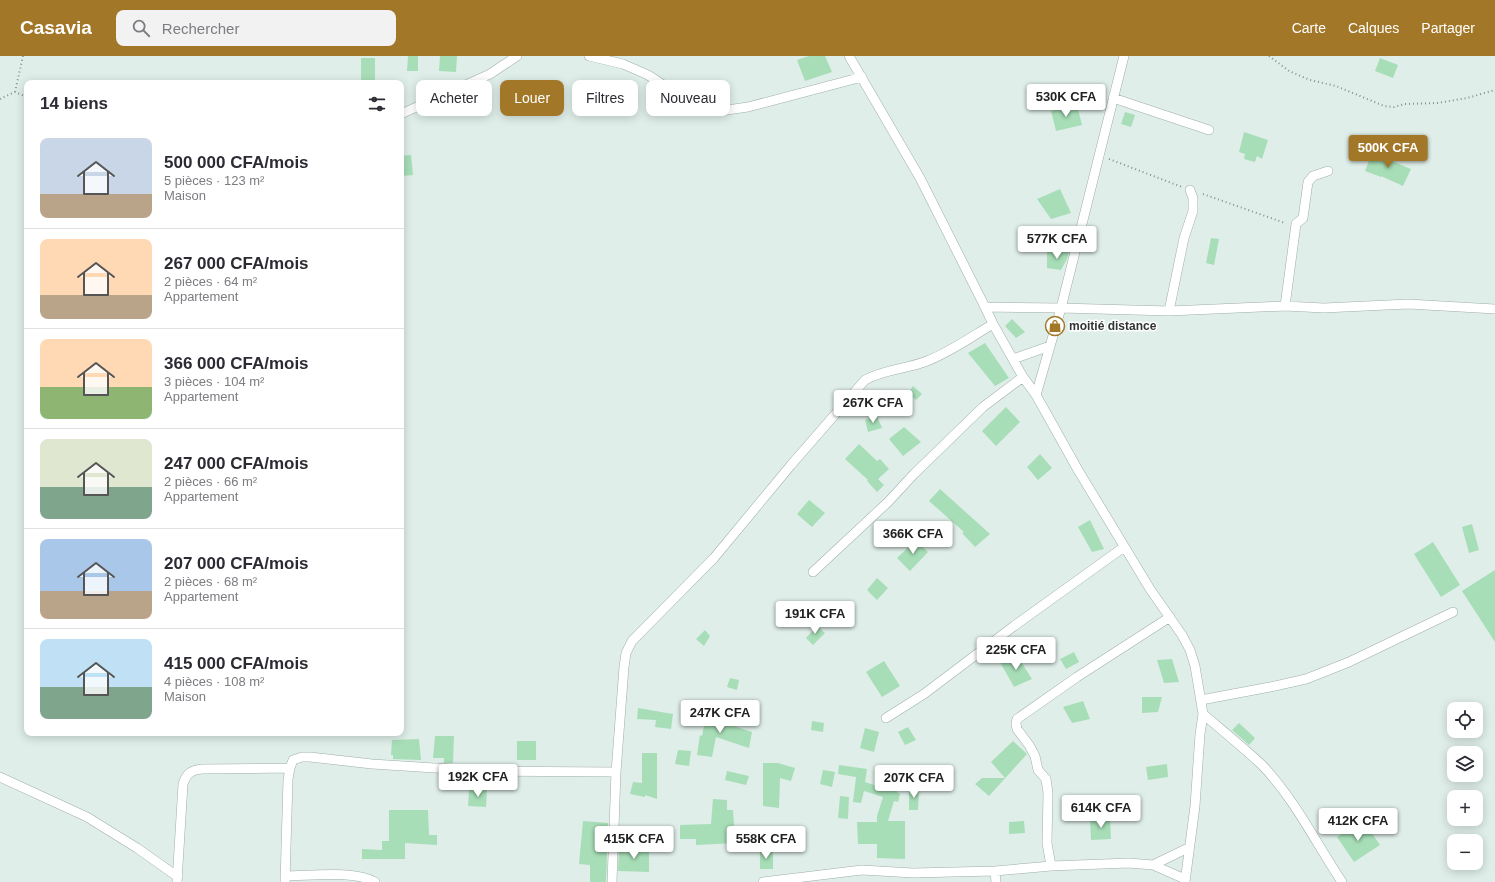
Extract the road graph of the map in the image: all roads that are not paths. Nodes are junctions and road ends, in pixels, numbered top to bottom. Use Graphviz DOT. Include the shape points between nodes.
graph roads {
  1 [pos="517,56"];
  2 [pos="589,56"];
  3 [pos="849,56"];
  4 [pos="1124,56"];
  5 [pos="862,77"];
  6 [pos="1113,98"];
  7 [pos="404,113"];
  8 [pos="1209,130"];
  9 [pos="1328,170"];
  10 [pos="1190,190"];
  11 [pos="1285,306"];
  12 [pos="985,307"];
  13 [pos="1061,308"];
  14 [pos="1495,309"];
  15 [pos="1169,311"];
  16 [pos="992,324"];
  17 [pos="1050,346"];
  18 [pos="1013,359"];
  19 [pos="1023,377"];
  20 [pos="1036,395"];
  21 [pos="1124,546"];
  22 [pos="813,572"];
  23 [pos="1453,612"];
  24 [pos="1170,617"];
  25 [pos="1201,700"];
  26 [pos="1203,714"];
  27 [pos="886,718"];
  28 [pos="290,768"];
  29 [pos="616,772"];
  30 [pos="0,777"];
  31 [pos="1188,848"];
  32 [pos="1153,865"];
  33 [pos="1051,866"];
  34 [pos="995,871"];
  35 [pos="913,878"];
  36 [pos="285,879"];
  37 [pos="809,879"];
  38 [pos="178,880"];
  39 [pos="1185,881"];
  40 [pos="375,882"];
  41 [pos="612,882"];
  42 [pos="763,882"];
  43 [pos="996,882"];
  44 [pos="1342,882"];
  1 -- 7 [label="street" via="490,74"];
  2 -- 5 [label="street" via="623,64 648,75 696,106 720,111 748,107"];
  3 -- 5 [label="street"];
  4 -- 6 [label="street"];
  5 -- 12 [label="street" via="920,178"];
  6 -- 8 [label="street"];
  6 -- 13 [label="street"];
  9 -- 11 [label="street" via="1312,176 1308,182 1303,218 1296,224"];
  10 -- 15 [label="street" via="1193,211 1184,238"];
  11 -- 14 [label="street" via="1324,308 1408,304"];
  11 -- 15 [label="street"];
  12 -- 13 [label="street"];
  12 -- 16 [label="street"];
  13 -- 15 [label="street"];
  13 -- 17 [label="street"];
  16 -- 18 [label="street"];
  16 -- 29 [label="street" via="927,361 874,375 865,380 714,558 632,641 626,653 624,667"];
  17 -- 18 [label="street"];
  17 -- 20 [label="street"];
  18 -- 19 [label="street"];
  19 -- 20 [label="street"];
  19 -- 22 [label="street" via="983,407 888,502"];
  20 -- 21 [label="street"];
  21 -- 24 [label="street"];
  21 -- 27 [label="street" via="924,694"];
  23 -- 25 [label="street" via="1349,662 1306,679"];
  24 -- 25 [label="street" via="1190,650"];
  24 -- 33 [label="street" via="1017,719 1017,730 1029,745 1038,770 1046,779 1046,843"];
  25 -- 26 [label="street"];
  26 -- 31 [label="street" via="1195,806"];
  26 -- 44 [label="street" via="1263,767 1301,815"];
  28 -- 29 [label="street" via="293,760 310,757 482,771"];
  28 -- 36 [label="street"];
  28 -- 38 [label="street" via="202,769 188,773 183,784"];
  29 -- 41 [label="street"];
  30 -- 38 [label="street" via="87,817 137,848"];
  31 -- 32 [label="street"];
  31 -- 39 [label="street"];
  32 -- 33 [label="street" via="1129,863"];
  32 -- 39 [label="street"];
  33 -- 34 [label="street"];
  34 -- 35 [label="street"];
  34 -- 43 [label="street"];
  35 -- 37 [label="street" via="862,870"];
  36 -- 40 [label="street" via="348,875"];
  37 -- 42 [label="street"];
}
